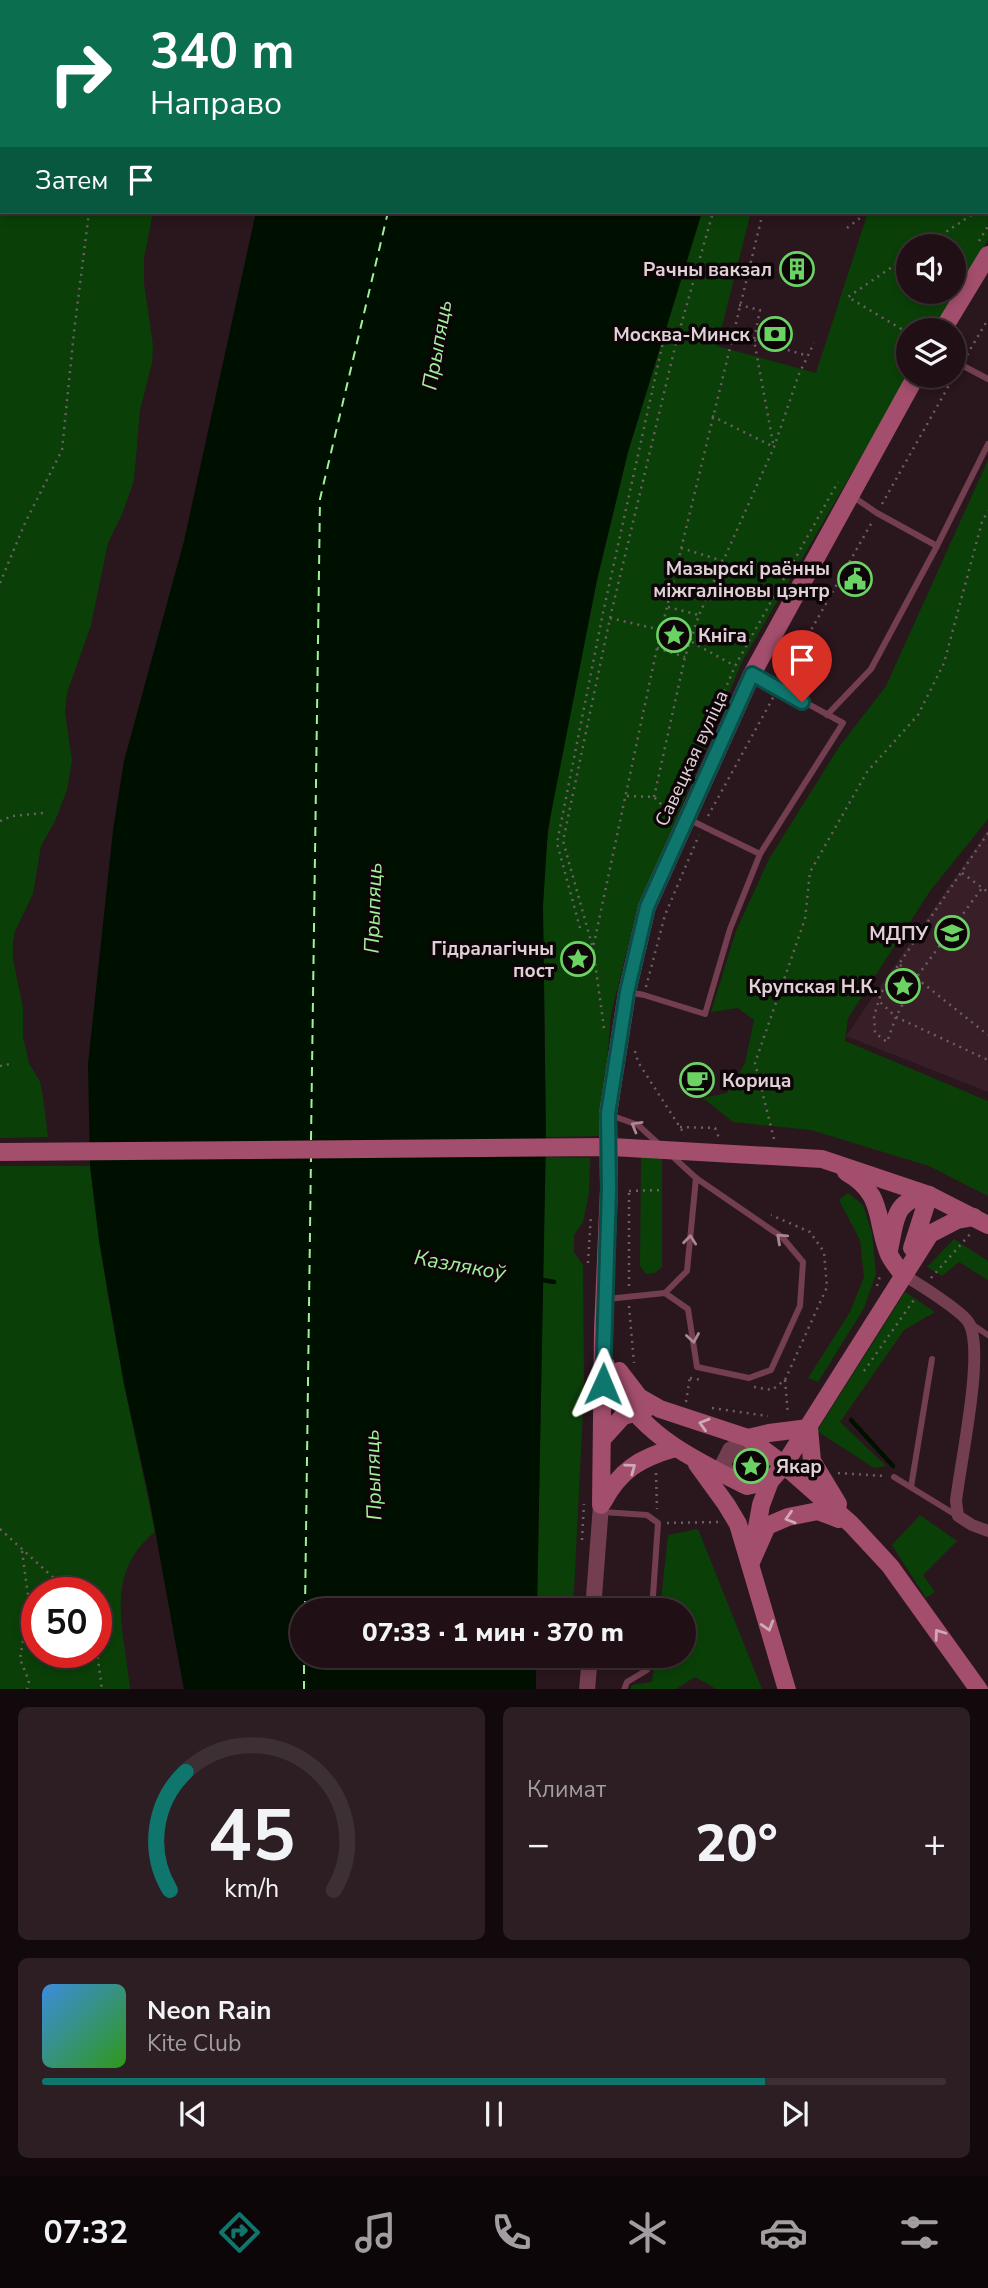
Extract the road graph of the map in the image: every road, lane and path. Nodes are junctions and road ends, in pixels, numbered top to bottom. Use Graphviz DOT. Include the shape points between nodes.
graph roads {
  1 [pos="89,214"];
  2 [pos="712,214"];
  3 [pos="763,214"];
  4 [pos="866,214"];
  5 [pos="973,214"];
  6 [pos="847,228"];
  7 [pos="943,234"];
  8 [pos="988,255"];
  9 [pos="896,264"];
  10 [pos="740,305"];
  11 [pos="950,318"];
  12 [pos="988,319"];
  13 [pos="896,326"];
  14 [pos="665,333"];
  15 [pos="754,340"];
  16 [pos="814,343"];
  17 [pos="966,350"];
  18 [pos="808,356"];
  19 [pos="966,368"];
  20 [pos="988,379"];
  21 [pos="909,388"];
  22 [pos="944,388"];
  23 [pos="712,416"];
  24 [pos="988,444"];
  25 [pos="774,446"];
  26 [pos="850,495"];
  27 [pos="988,511"];
  28 [pos="877,513"];
  29 [pos="937,546"];
  30 [pos="681,548"];
  31 [pos="723,561"];
  32 [pos="0,583"];
  33 [pos="667,607"];
  34 [pos="699,615"];
  35 [pos="610,618"];
  36 [pos="661,630"];
  37 [pos="691,641"];
  38 [pos="657,648"];
  39 [pos="685,657"];
  40 [pos="735,666"];
  41 [pos="752,674"];
  42 [pos="778,689"];
  43 [pos="827,715"];
  44 [pos="627,796"];
  45 [pos="654,797"];
  46 [pos="44,813"];
  47 [pos="687,820"];
  48 [pos="0,821"];
  49 [pos="988,833"];
  50 [pos="760,854"];
  51 [pos="962,873"];
  52 [pos="982,888"];
  53 [pos="988,892"];
  54 [pos="580,928"];
  55 [pos="593,948"];
  56 [pos="899,964"];
  57 [pos="916,978"];
  58 [pos="636,993"];
  59 [pos="878,1001"];
  60 [pos="896,1017"];
  61 [pos="604,1028"];
  62 [pos="988,1035"];
  63 [pos="635,1051"];
  64 [pos="988,1060"];
  65 [pos="10,1064"];
  66 [pos="0,1066"];
  67 [pos="608,1114"];
  68 [pos="720,1149"];
  69 [pos="776,1149"];
  70 [pos="0,1152"];
  71 [pos="822,1159"];
  72 [pos="696,1178"];
  73 [pos="609,1189"];
  74 [pos="664,1190"];
  75 [pos="629,1191"];
  76 [pos="929,1195"];
  77 [pos="770,1215"];
  78 [pos="981,1221"];
  79 [pos="888,1253"];
  80 [pos="881,1274"];
  81 [pos="903,1275"];
  82 [pos="877,1286"];
  83 [pos="924,1286"];
  84 [pos="665,1293"];
  85 [pos="629,1297"];
  86 [pos="605,1299"];
  87 [pos="968,1322"];
  88 [pos="603,1330"];
  89 [pos="988,1335"];
  90 [pos="932,1359"];
  91 [pos="634,1370"];
  92 [pos="862,1373"];
  93 [pos="690,1378"];
  94 [pos="704,1380"];
  95 [pos="785,1380"];
  96 [pos="745,1386"];
  97 [pos="685,1404"];
  98 [pos="668,1406"];
  99 [pos="713,1408"];
  100 [pos="635,1413"];
  101 [pos="796,1413"];
  102 [pos="779,1415"];
  103 [pos="788,1415"];
  104 [pos="769,1416"];
  105 [pos="808,1427"];
  106 [pos="603,1438"];
  107 [pos="748,1438"];
  108 [pos="683,1452"];
  109 [pos="784,1465"];
  110 [pos="820,1476"];
  111 [pos="894,1477"];
  112 [pos="730,1478"];
  113 [pos="770,1481"];
  114 [pos="912,1487"];
  115 [pos="601,1508"];
  116 [pos="958,1516"];
  117 [pos="722,1522"];
  118 [pos="658,1523"];
  119 [pos="851,1524"];
  120 [pos="0,1529"];
  121 [pos="988,1531"];
  122 [pos="22,1551"];
  123 [pos="751,1562"];
  124 [pos="52,1577"];
  125 [pos="594,1598"];
  126 [pos="653,1598"];
  127 [pos="99,1668"];
  128 [pos="589,1668"];
  129 [pos="648,1668"];
  130 [pos="27,1689"];
  131 [pos="102,1689"];
  132 [pos="587,1689"];
  133 [pos="624,1689"];
  134 [pos="788,1689"];
  135 [pos="979,1689"];
  1 -- 32 [label="path" via="62,450"];
  2 -- 35 [label="path" via="676,343"];
  3 -- 10 [label="path"];
  4 -- 6 [label="path"];
  5 -- 7 [label="path"];
  8 -- 11 [label="main road"];
  9 -- 13 [label="path" via="848,297"];
  10 -- 15 [label="path" via="760,310"];
  10 -- 23 [label="path"];
  12 -- 17 [label="path"];
  14 -- 54 [label="path" via="558,843"];
  15 -- 18 [label="path"];
  15 -- 25 [label="path"];
  16 -- 18 [label="path"];
  18 -- 25 [label="path"];
  19 -- 20 [label="lane"];
  21 -- 26 [label="main road, Савецкая вуліца"];
  22 -- 28 [label="path"];
  23 -- 25 [label="path"];
  23 -- 30 [label="path"];
  24 -- 29 [label="lane"];
  25 -- 31 [label="path"];
  26 -- 28 [label="lane"];
  26 -- 41 [label="main road, Савецкая вуліца"];
  27 -- 69 [label="path" via="944,663 918,715 867,772 810,872 805,919 755,1063"];
  28 -- 29 [label="lane"];
  28 -- 42 [label="path"];
  29 -- 43 [label="lane" via="871,669"];
  30 -- 31 [label="path"];
  30 -- 33 [label="path"];
  31 -- 34 [label="path"];
  33 -- 34 [label="path"];
  33 -- 36 [label="path"];
  34 -- 37 [label="path"];
  35 -- 36 [label="path"];
  35 -- 55 [label="path" via="563,841"];
  36 -- 38 [label="path"];
  37 -- 39 [label="path"];
  37 -- 40 [label="path"];
  38 -- 39 [label="path"];
  38 -- 44 [label="path"];
  39 -- 45 [label="path"];
  41 -- 42 [label="lane"];
  41 -- 47 [label="main road, Савецкая вуліца"];
  42 -- 43 [label="lane"];
  42 -- 47 [label="path"];
  43 -- 50 [label="lane" via="843,723"];
  44 -- 45 [label="path"];
  44 -- 55 [label="path"];
  45 -- 47 [label="path"];
  46 -- 48 [label="path"];
  47 -- 50 [label="lane"];
  47 -- 58 [label="path" via="666,915"];
  47 -- 58 [label="main road, Савецкая вуліца" via="647,907"];
  49 -- 51 [label="path"];
  50 -- 58 [label="lane" via="730,929 705,1013"];
  51 -- 52 [label="path"];
  51 -- 56 [label="path"];
  52 -- 53 [label="path"];
  52 -- 57 [label="path"];
  55 -- 61 [label="path"];
  56 -- 57 [label="path"];
  56 -- 59 [label="path"];
  57 -- 60 [label="path"];
  57 -- 62 [label="path"];
  58 -- 67 [label="main road, Савецкая вуліца"];
  59 -- 60 [label="path"];
  59 -- 60 [label="path" via="875,1033 887,1042"];
  60 -- 64 [label="path"];
  63 -- 68 [label="path" via="680,1127 715,1128"];
  65 -- 66 [label="path"];
  72 -- 67 [label="lane, one-way" via="638,1125"];
  67 -- 73 [label="main road, Савецкая вуліца"];
  68 -- 70 [label="main road"];
  68 -- 71 [label="main road"];
  71 -- 76 [label="main road"];
  71 -- 79 [label="main road" via="861,1181 875,1201"];
  84 -- 72 [label="lane, one-way" via="687,1271"];
  84 -- 72 [label="lane, one-way" via="688,1309 697,1367 749,1378 771,1370 800,1306 803,1262 782,1237"];
  73 -- 75 [label="path"];
  73 -- 86 [label="main road, Савецкая вуліца"];
  74 -- 75 [label="path"];
  75 -- 85 [label="path"];
  76 -- 78 [label="main road"];
  76 -- 79 [label="main road" via="912,1197 897,1212"];
  76 -- 81 [label="main road"];
  77 -- 95 [label="path" via="810,1232 824,1252 827,1287"];
  78 -- 81 [label="main road" via="957,1220 930,1234"];
  78 -- 83 [label="path"];
  79 -- 81 [label="main road"];
  80 -- 82 [label="path"];
  81 -- 83 [label="street"];
  81 -- 105 [label="main road"];
  83 -- 87 [label="street"];
  83 -- 92 [label="path"];
  84 -- 85 [label="lane"];
  85 -- 86 [label="lane"];
  85 -- 91 [label="path"];
  86 -- 88 [label="main road, Савецкая вуліца"];
  87 -- 89 [label="lane"];
  87 -- 116 [label="street" via="976,1352 956,1501"];
  88 -- 98 [label="main road" via="624,1380 639,1397"];
  88 -- 100 [label="main road" via="607,1368"];
  88 -- 106 [label="main road, Савецкая вуліца"];
  90 -- 114 [label="lane"];
  93 -- 94 [label="path"];
  95 -- 96 [label="path" via="772,1390"];
  95 -- 103 [label="path"];
  97 -- 98 [label="path"];
  98 -- 100 [label="main road"];
  107 -- 98 [label="main road, one-way"];
  99 -- 104 [label="path"];
  100 -- 106 [label="main road" via="623,1416"];
  100 -- 108 [label="main road"];
  101 -- 103 [label="path"];
  102 -- 103 [label="path"];
  105 -- 107 [label="main road"];
  105 -- 109 [label="main road"];
  105 -- 110 [label="main road" via="812,1461"];
  106 -- 115 [label="main road, Савецкая вуліца"];
  107 -- 109 [label="main road"];
  107 -- 112 [label="street" via="730,1450 723,1464"];
  108 -- 112 [label="main road"];
  115 -- 108 [label="main road, one-way" via="613,1483 626,1471 655,1454"];
  108 -- 123 [label="main road" via="726,1504"];
  109 -- 113 [label="main road"];
  109 -- 119 [label="main road"];
  110 -- 111 [label="path" via="825,1472"];
  110 -- 119 [label="main road"];
  111 -- 114 [label="lane"];
  112 -- 113 [label="main road" via="747,1486"];
  113 -- 123 [label="main road"];
  114 -- 116 [label="lane"];
  115 -- 118 [label="lane" via="647,1515"];
  115 -- 125 [label="street, Савецкая вуліца"];
  116 -- 121 [label="street"];
  117 -- 118 [label="path"];
  118 -- 126 [label="lane"];
  119 -- 123 [label="main road, one-way" via="818,1511 788,1517 767,1526"];
  135 -- 119 [label="main road, one-way" via="890,1566"];
  120 -- 122 [label="path"];
  122 -- 124 [label="path"];
  122 -- 130 [label="path" via="29,1603 20,1659 29,1681"];
  123 -- 134 [label="main road, one-way"];
  127 -- 131 [label="path"];
  128 -- 132 [label="street"];
  129 -- 133 [label="lane"];
}
